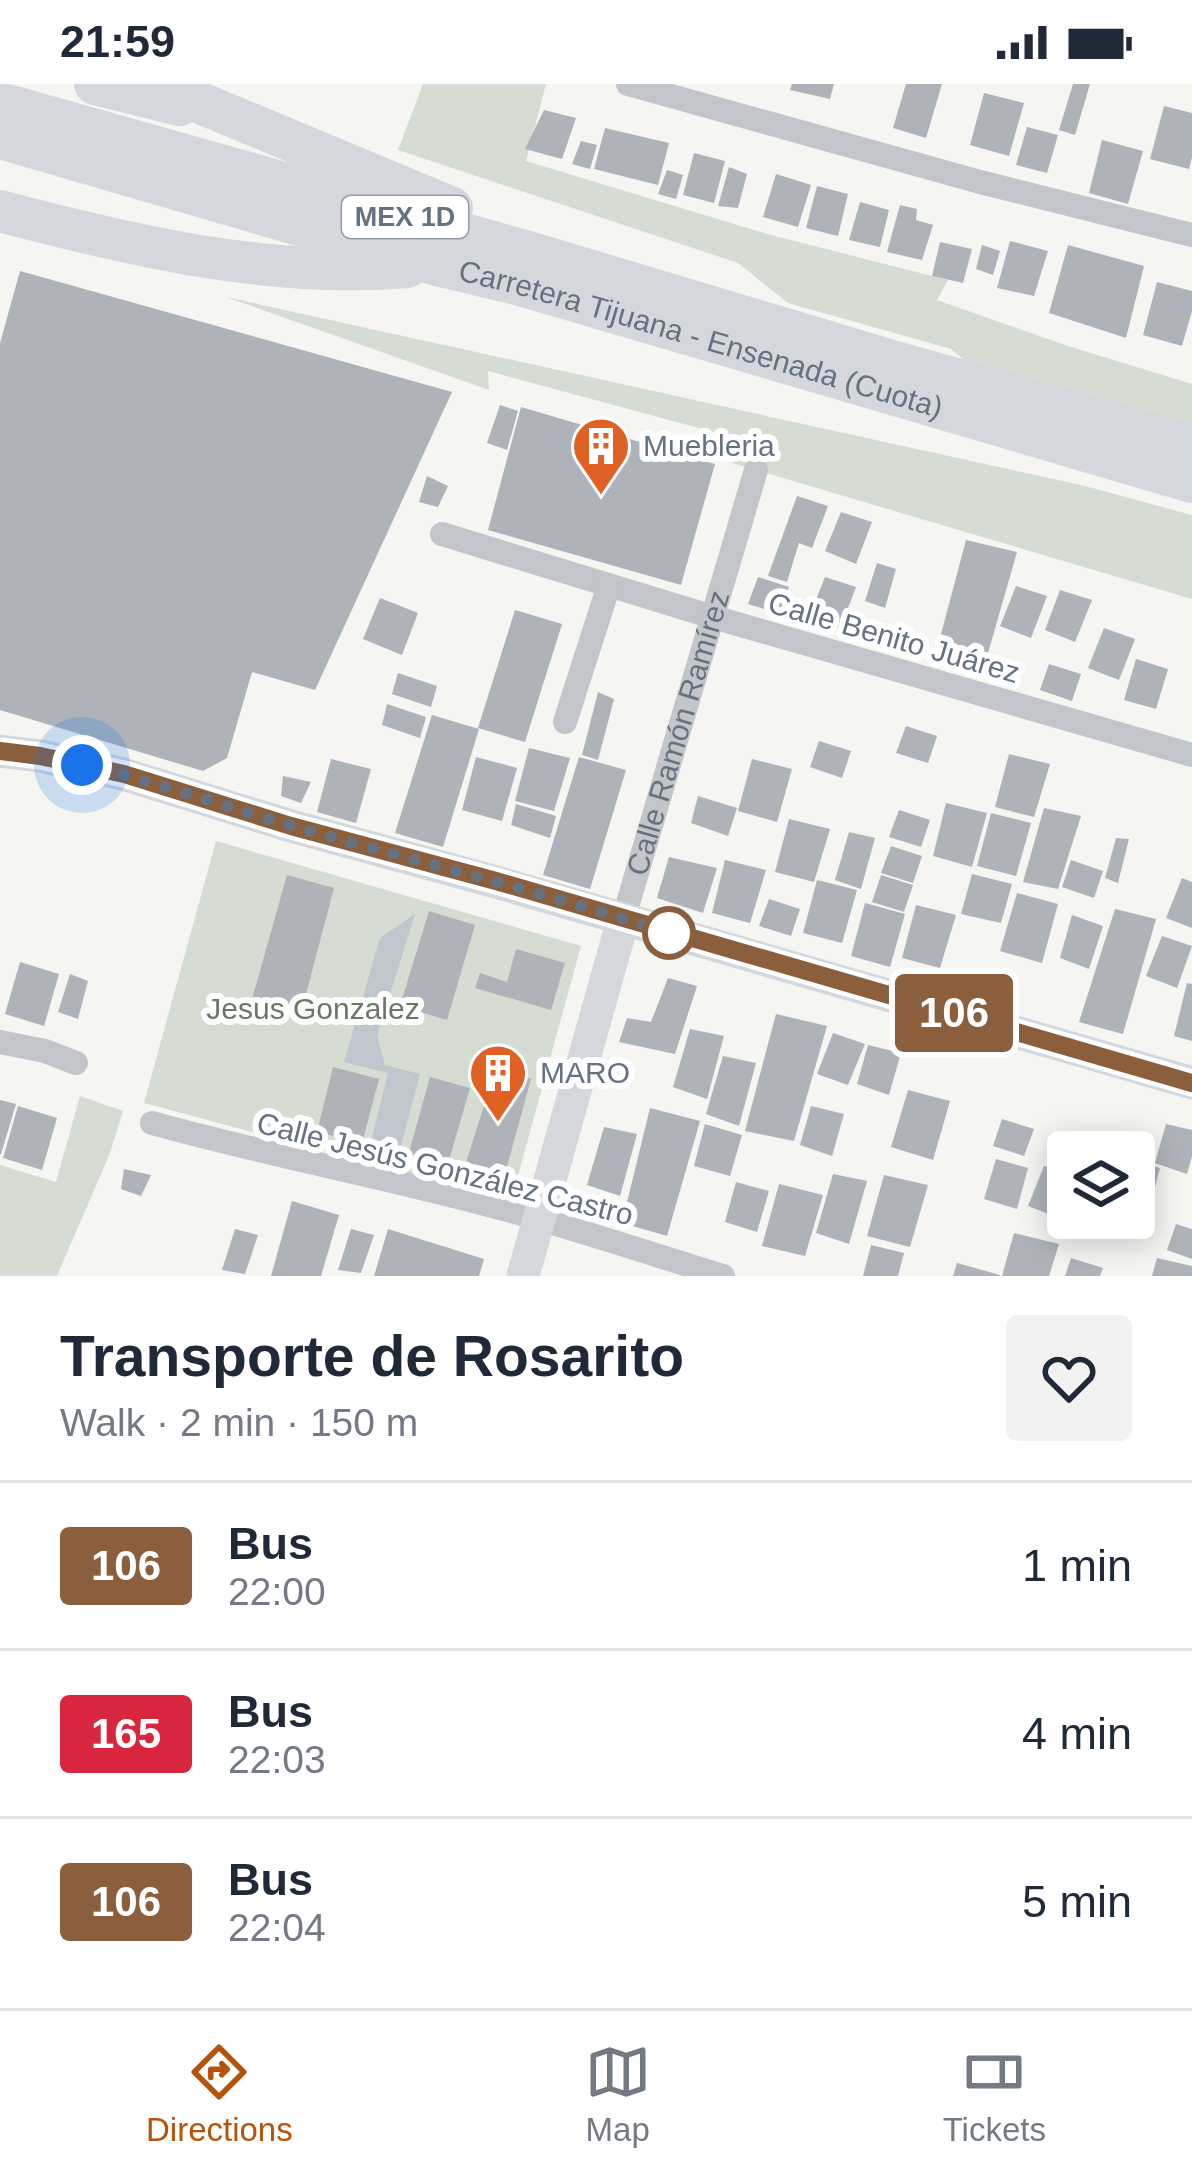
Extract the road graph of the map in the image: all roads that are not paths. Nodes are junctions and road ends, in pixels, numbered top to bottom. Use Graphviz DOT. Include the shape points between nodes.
graph roads {
  1 [pos="95,84"];
  2 [pos="155,84"];
  3 [pos="628,84"];
  4 [pos="0,103"];
  5 [pos="228,115"];
  6 [pos="0,138"];
  7 [pos="0,188"];
  8 [pos="0,211"];
  9 [pos="1192,236"];
  10 [pos="525,251"];
  11 [pos="437,265"];
  12 [pos="260,266"];
  13 [pos="1192,445"];
  14 [pos="756,470"];
  15 [pos="1192,482"];
  16 [pos="442,534"];
  17 [pos="609,585"];
  18 [pos="713,617"];
  19 [pos="565,722"];
  20 [pos="0,751"];
  21 [pos="1192,755"];
  22 [pos="623,920"];
  23 [pos="0,1042"];
  24 [pos="76,1064"];
  25 [pos="1192,1083"];
  26 [pos="152,1123"];
  27 [pos="539,1219"];
  28 [pos="523,1276"];
  29 [pos="723,1276"];
  1 -- 5 [label="highway"];
  2 -- 5 [label="highway"];
  3 -- 9 [label="street"];
  4 -- 10 [label="highway, Carretera Tijuana - Ensenada (Cuota) / MEX 1D"];
  5 -- 10 [label="highway" via="446,204"];
  6 -- 11 [label="highway, Carretera Tijuana - Ensenada (Cuota) / MEX 1D"];
  7 -- 12 [label="highway" via="176,234"];
  8 -- 12 [label="highway"];
  10 -- 13 [label="highway, Carretera Tijuana - Ensenada (Cuota) / MEX 1D"];
  11 -- 12 [label="highway"];
  11 -- 15 [label="highway, Carretera Tijuana - Ensenada (Cuota) / MEX 1D"];
  14 -- 18 [label="street, Calle Ramón Ramírez"];
  16 -- 17 [label="street, Calle Benito Juárez"];
  17 -- 18 [label="street, Calle Benito Juárez"];
  17 -- 19 [label="street"];
  18 -- 21 [label="street, Calle Benito Juárez"];
  18 -- 22 [label="street, Calle Ramón Ramírez"];
  20 -- 22 [label="street" via="124,774"];
  22 -- 25 [label="street"];
  22 -- 27 [label="street, Calle Ramón Ramírez"];
  23 -- 24 [label="street"];
  26 -- 27 [label="street, Calle Jesús González Castro"];
  27 -- 28 [label="street, Calle Ramón Ramírez"];
  27 -- 29 [label="street, Calle Jesús González Castro"];
}
